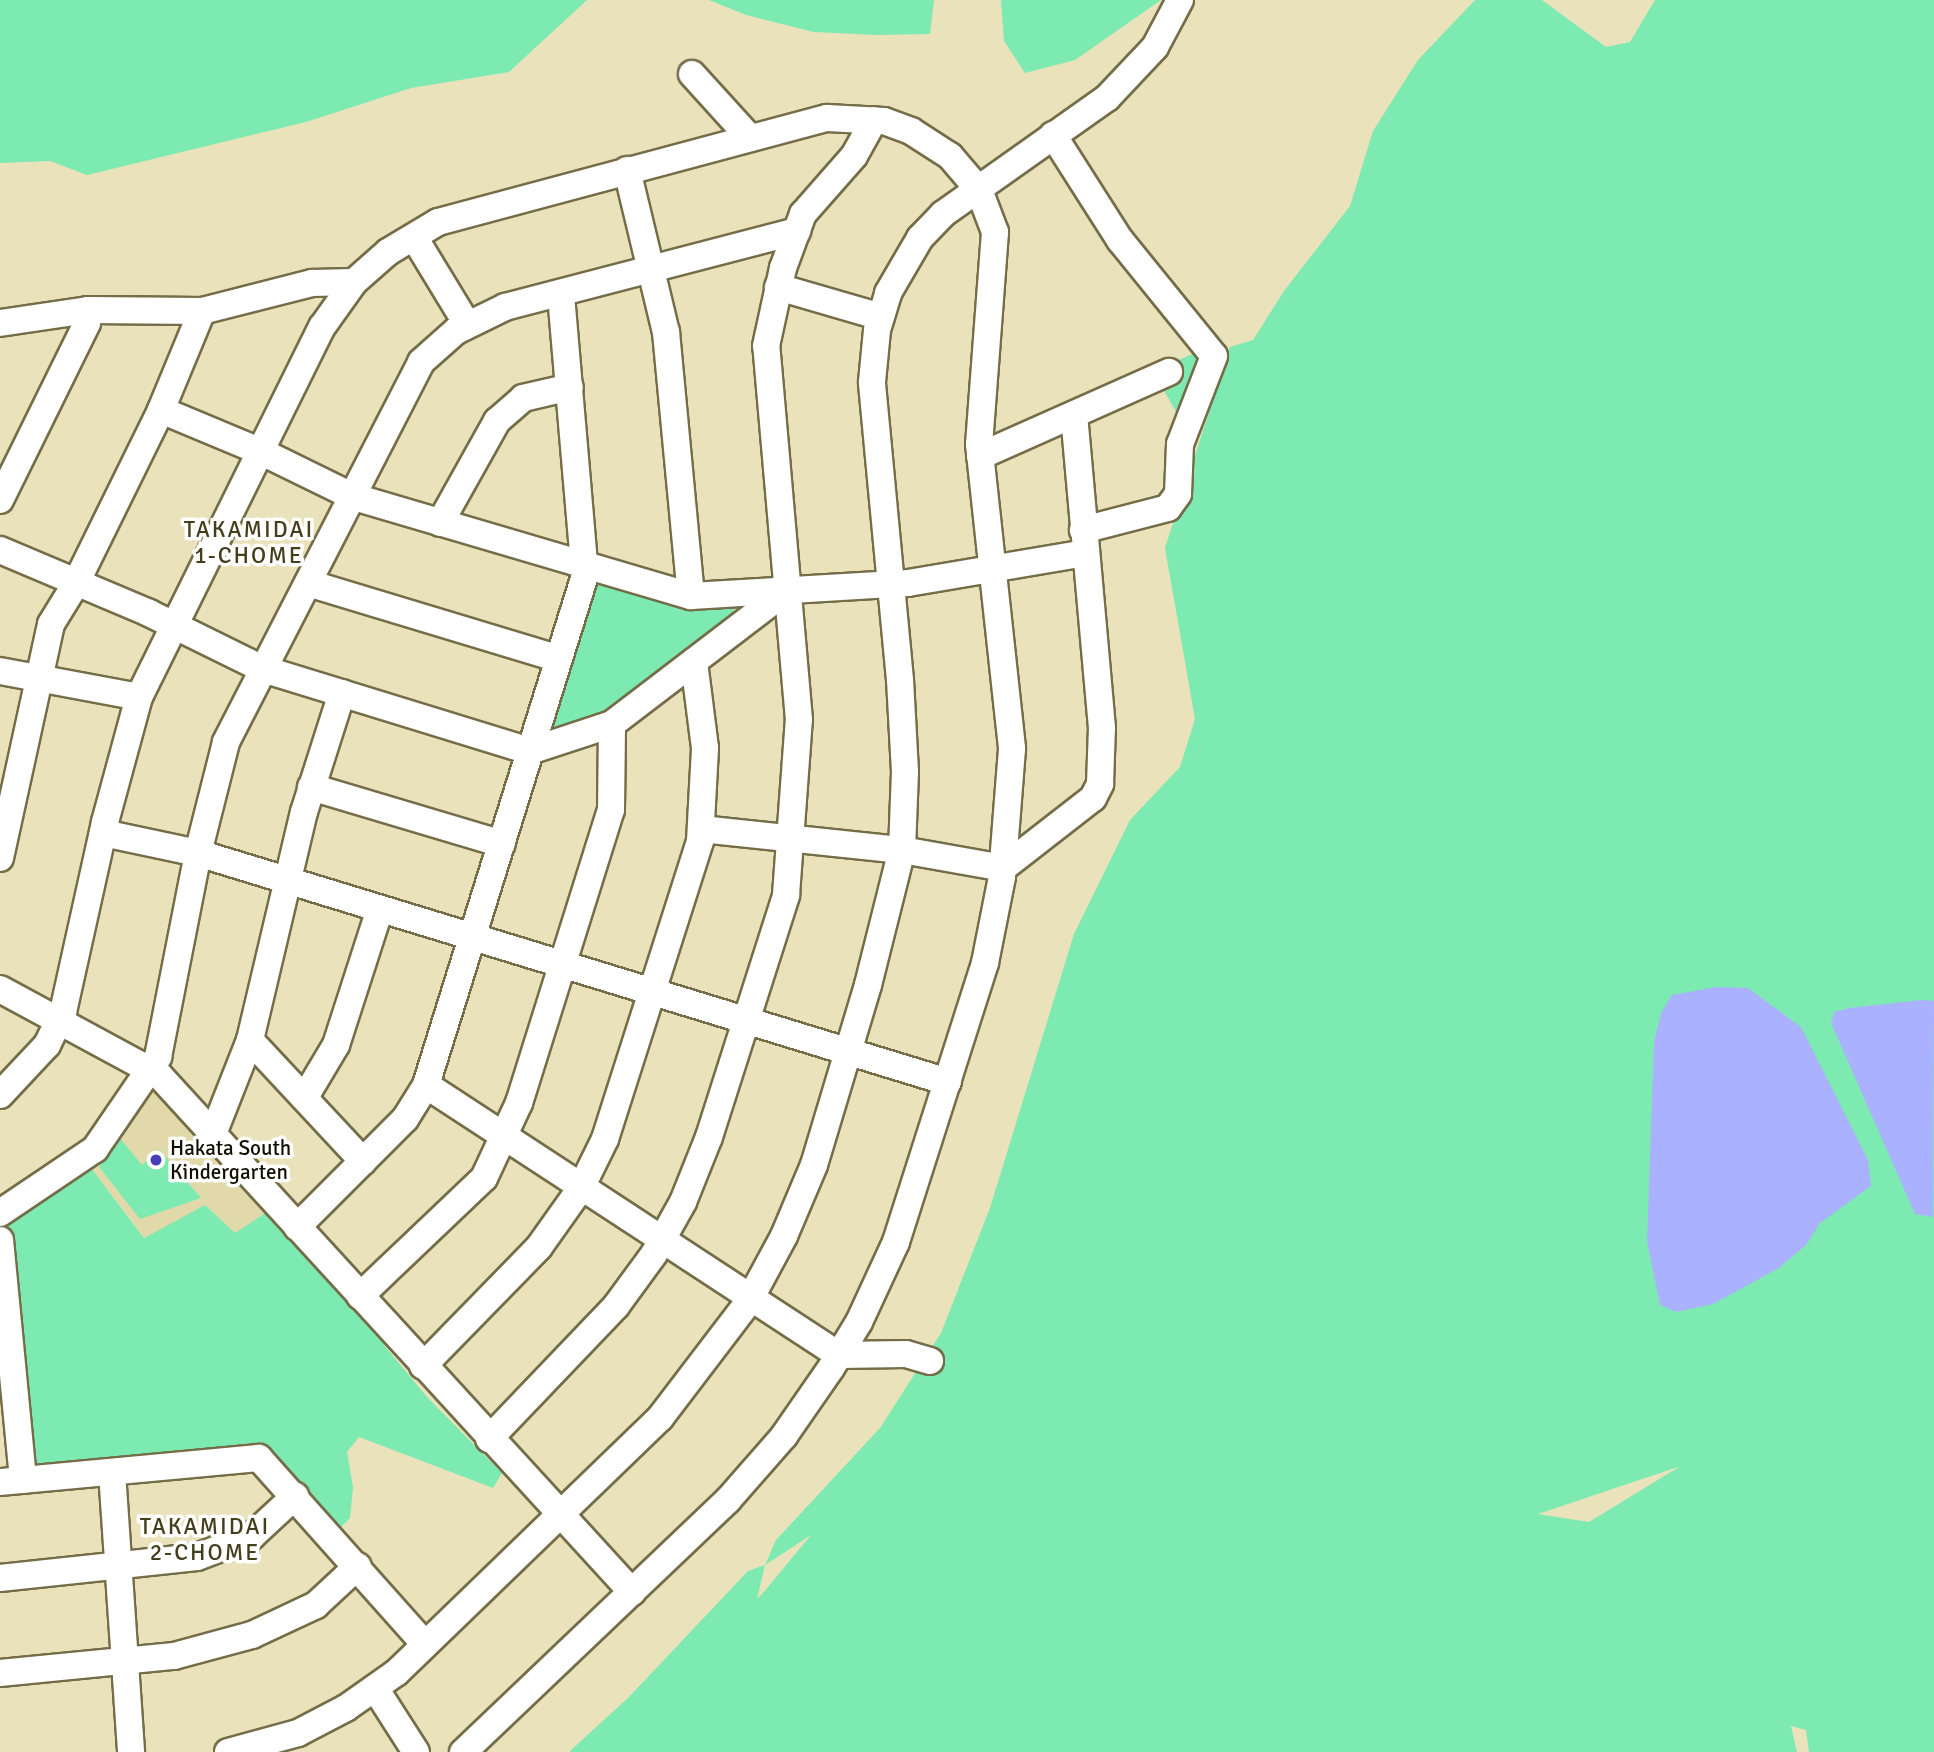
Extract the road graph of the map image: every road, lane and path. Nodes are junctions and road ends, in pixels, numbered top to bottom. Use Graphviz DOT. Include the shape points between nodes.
graph roads {
  1 [pos="1181,0"];
  2 [pos="692,74"];
  3 [pos="874,120"];
  4 [pos="1053,135"];
  5 [pos="750,138"];
  6 [pos="627,170"];
  7 [pos="979,190"];
  8 [pos="797,231"];
  9 [pos="414,237"];
  10 [pos="651,270"];
  11 [pos="354,282"];
  12 [pos="778,287"];
  13 [pos="562,293"];
  14 [pos="88,310"];
  15 [pos="202,311"];
  16 [pos="880,317"];
  17 [pos="0,323"];
  18 [pos="467,324"];
  19 [pos="1169,372"];
  20 [pos="570,387"];
  21 [pos="161,410"];
  22 [pos="1074,416"];
  23 [pos="262,452"];
  24 [pos="980,456"];
  25 [pos="354,497"];
  26 [pos="0,500"];
  27 [pos="440,523"];
  28 [pos="1084,542"];
  29 [pos="0,550"];
  30 [pos="585,567"];
  31 [pos="995,572"];
  32 [pos="308,583"];
  33 [pos="891,584"];
  34 [pos="75,585"];
  35 [pos="786,592"];
  36 [pos="691,596"];
  37 [pos="174,625"];
  38 [pos="559,659"];
  39 [pos="694,662"];
  40 [pos="263,669"];
  41 [pos="0,671"];
  42 [pos="38,678"];
  43 [pos="342,693"];
  44 [pos="139,698"];
  45 [pos="612,724"];
  46 [pos="530,751"];
  47 [pos="9,774"];
  48 [pos="311,787"];
  49 [pos="701,829"];
  50 [pos="103,833"];
  51 [pos="791,841"];
  52 [pos="502,844"];
  53 [pos="902,850"];
  54 [pos="198,853"];
  55 [pos="0,858"];
  56 [pos="1003,867"];
  57 [pos="288,880"];
  58 [pos="380,909"];
  59 [pos="473,937"];
  60 [pos="565,965"];
  61 [pos="0,989"];
  62 [pos="654,992"];
  63 [pos="60,1019"];
  64 [pos="745,1020"];
  65 [pos="250,1041"];
  66 [pos="848,1051"];
  67 [pos="150,1068"];
  68 [pos="948,1082"];
  69 [pos="426,1085"];
  70 [pos="0,1095"];
  71 [pos="304,1097"];
  72 [pos="213,1134"];
  73 [pos="504,1137"];
  74 [pos="363,1161"];
  75 [pos="581,1188"];
  76 [pos="0,1213"];
  77 [pos="297,1227"];
  78 [pos="0,1240"];
  79 [pos="661,1242"];
  80 [pos="360,1296"];
  81 [pos="749,1301"];
  82 [pos="838,1355"];
  83 [pos="930,1362"];
  84 [pos="423,1366"];
  85 [pos="489,1439"];
  86 [pos="112,1472"];
  87 [pos="11,1481"];
  88 [pos="295,1496"];
  89 [pos="559,1515"];
  90 [pos="118,1566"];
  91 [pos="358,1566"];
  92 [pos="0,1578"];
  93 [pos="632,1592"];
  94 [pos="425,1644"];
  95 [pos="125,1661"];
  96 [pos="0,1673"];
  97 [pos="375,1688"];
  98 [pos="131,1752"];
  99 [pos="228,1752"];
  100 [pos="416,1752"];
  101 [pos="463,1752"];
  1 -- 4 [label="street" via="1155,47 1107,97"];
  2 -- 5 [label="street"];
  3 -- 5 [label="street" via="827,118"];
  3 -- 7 [label="street" via="911,131 950,156"];
  3 -- 8 [label="street" via="854,156 803,214"];
  4 -- 7 [label="street"];
  4 -- 28 [label="street" via="1120,240 1214,356 1180,444 1178,494 1168,508"];
  5 -- 6 [label="street"];
  6 -- 9 [label="street" via="490,205 438,222"];
  6 -- 10 [label="street"];
  7 -- 16 [label="street" via="943,214 920,238 902,264"];
  7 -- 24 [label="street" via="990,210 995,253 979,405"];
  8 -- 10 [label="street"];
  8 -- 12 [label="street"];
  9 -- 11 [label="street" via="388,251"];
  9 -- 18 [label="street"];
  10 -- 13 [label="street"];
  10 -- 36 [label="street" via="666,332"];
  11 -- 15 [label="street" via="312,283"];
  11 -- 23 [label="street" via="322,327"];
  12 -- 16 [label="street"];
  12 -- 35 [label="street" via="766,346 766,379"];
  13 -- 18 [label="street" via="505,307"];
  13 -- 20 [label="street"];
  14 -- 15 [label="street"];
  14 -- 17 [label="street"];
  14 -- 26 [label="street" via="87,323"];
  15 -- 21 [label="street"];
  16 -- 33 [label="street" via="872,382"];
  18 -- 25 [label="street" via="421,362"];
  19 -- 22 [label="street"];
  20 -- 27 [label="street" via="523,398 496,421"];
  20 -- 30 [label="street"];
  21 -- 23 [label="street"];
  21 -- 34 [label="street"];
  22 -- 24 [label="street"];
  22 -- 28 [label="street"];
  23 -- 25 [label="street"];
  23 -- 37 [label="street"];
  24 -- 31 [label="street"];
  25 -- 27 [label="street"];
  25 -- 32 [label="street"];
  27 -- 30 [label="street"];
  28 -- 31 [label="street"];
  28 -- 56 [label="street" via="1102,728 1100,784 1094,798"];
  29 -- 34 [label="street"];
  30 -- 36 [label="street"];
  30 -- 38 [label="street"];
  31 -- 33 [label="street"];
  31 -- 56 [label="street" via="1012,749"];
  32 -- 38 [label="street"];
  32 -- 40 [label="street"];
  33 -- 35 [label="street"];
  33 -- 53 [label="street" via="905,772"];
  34 -- 37 [label="street"];
  34 -- 42 [label="street" via="51,624"];
  35 -- 36 [label="street"];
  35 -- 39 [label="street"];
  35 -- 51 [label="street" via="799,730"];
  37 -- 40 [label="street"];
  37 -- 44 [label="street"];
  38 -- 46 [label="street"];
  39 -- 45 [label="street"];
  39 -- 49 [label="street" via="705,748"];
  40 -- 43 [label="street"];
  40 -- 54 [label="street" via="226,743"];
  41 -- 42 [label="street"];
  42 -- 44 [label="street"];
  42 -- 47 [label="street"];
  43 -- 46 [label="street"];
  43 -- 48 [label="street"];
  44 -- 50 [label="street"];
  45 -- 46 [label="street"];
  45 -- 60 [label="street" via="611,810"];
  46 -- 52 [label="street"];
  47 -- 55 [label="street"];
  48 -- 52 [label="street"];
  48 -- 57 [label="street"];
  49 -- 51 [label="street"];
  49 -- 62 [label="street"];
  50 -- 54 [label="street"];
  50 -- 63 [label="street" via="73,981"];
  51 -- 53 [label="street"];
  51 -- 64 [label="street" via="786,895"];
  52 -- 59 [label="street"];
  53 -- 56 [label="street"];
  53 -- 66 [label="street"];
  54 -- 57 [label="street"];
  54 -- 67 [label="street" via="158,1058"];
  56 -- 68 [label="street" via="985,963"];
  57 -- 58 [label="street"];
  57 -- 65 [label="street"];
  58 -- 59 [label="street"];
  58 -- 71 [label="street" via="337,1045"];
  59 -- 60 [label="street"];
  59 -- 69 [label="street"];
  60 -- 62 [label="street"];
  60 -- 73 [label="street"];
  61 -- 63 [label="street"];
  62 -- 64 [label="street"];
  62 -- 75 [label="street" via="605,1139"];
  63 -- 67 [label="street"];
  63 -- 70 [label="street" via="47,1045"];
  64 -- 66 [label="street"];
  64 -- 79 [label="street" via="709,1136 683,1202"];
  65 -- 71 [label="street"];
  65 -- 72 [label="street"];
  66 -- 68 [label="street"];
  66 -- 81 [label="street" via="814,1165 784,1236"];
  67 -- 72 [label="street"];
  67 -- 76 [label="street" via="95,1150"];
  68 -- 82 [label="street" via="896,1242"];
  69 -- 73 [label="street"];
  69 -- 74 [label="street" via="405,1119"];
  71 -- 74 [label="street"];
  72 -- 77 [label="street"];
  73 -- 75 [label="street"];
  73 -- 80 [label="street" via="484,1178"];
  74 -- 77 [label="street"];
  75 -- 79 [label="street"];
  75 -- 84 [label="street" via="539,1247"];
  77 -- 80 [label="street"];
  78 -- 87 [label="street"];
  79 -- 81 [label="street"];
  79 -- 85 [label="street" via="616,1306"];
  80 -- 84 [label="street"];
  81 -- 82 [label="street"];
  81 -- 89 [label="street" via="660,1418"];
  82 -- 83 [label="street" via="906,1354"];
  82 -- 93 [label="street" via="784,1436 728,1500"];
  84 -- 85 [label="street"];
  85 -- 89 [label="street"];
  86 -- 87 [label="street"];
  86 -- 88 [label="street" via="259,1458"];
  86 -- 90 [label="street"];
  88 -- 90 [label="street" via="252,1536 197,1557"];
  88 -- 91 [label="street"];
  89 -- 93 [label="street"];
  89 -- 94 [label="street"];
  90 -- 92 [label="street"];
  90 -- 95 [label="street"];
  91 -- 94 [label="street"];
  91 -- 95 [label="street" via="316,1605 252,1635 174,1656"];
  93 -- 101 [label="street"];
  94 -- 97 [label="street"];
  95 -- 96 [label="street"];
  95 -- 98 [label="street"];
  97 -- 99 [label="street" via="299,1733"];
  97 -- 100 [label="street"];
}
